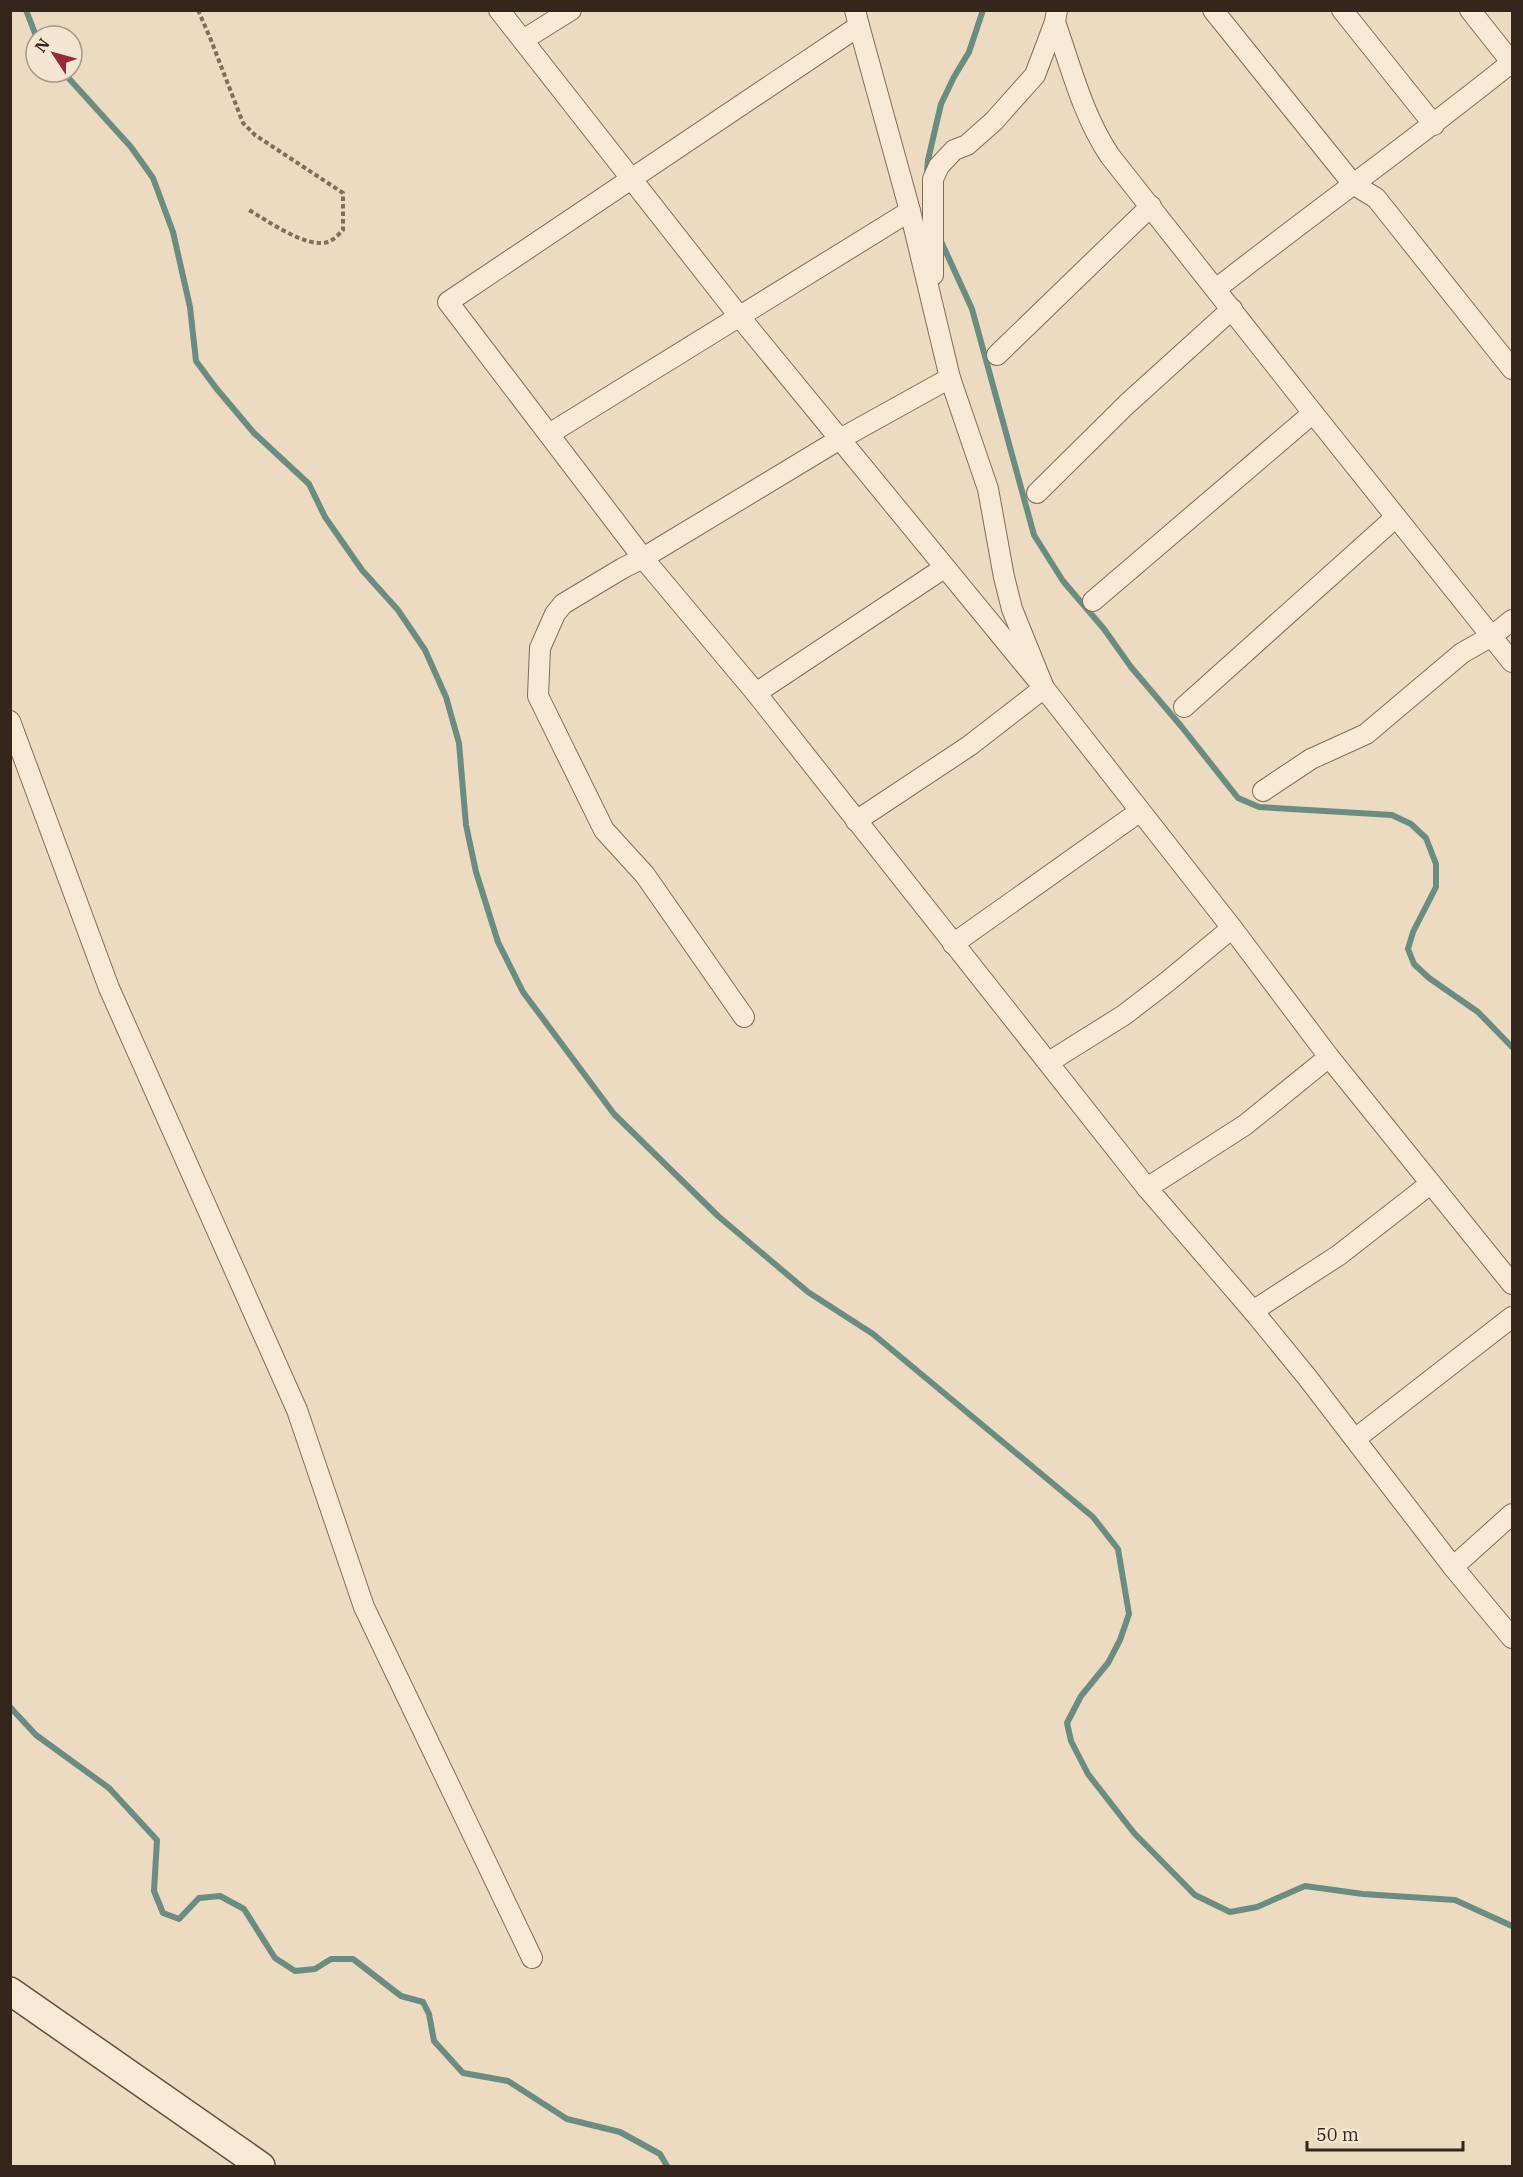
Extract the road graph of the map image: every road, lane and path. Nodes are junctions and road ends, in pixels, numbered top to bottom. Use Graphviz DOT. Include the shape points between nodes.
graph roads {
  1 [pos="198,10"];
  2 [pos="499,10"];
  3 [pos="571,10"];
  4 [pos="1213,10"];
  5 [pos="1342,10"];
  6 [pos="1470,10"];
  7 [pos="1056,16"];
  8 [pos="857,18"];
  9 [pos="523,40"];
  10 [pos="1512,64"];
  11 [pos="1434,125"];
  12 [pos="631,180"];
  13 [pos="1353,184"];
  14 [pos="1151,206"];
  15 [pos="247,209"];
  16 [pos="910,211"];
  17 [pos="1216,289"];
  18 [pos="933,307"];
  19 [pos="1232,309"];
  20 [pos="739,316"];
  21 [pos="997,355"];
  22 [pos="1512,369"];
  23 [pos="950,378"];
  24 [pos="1313,413"];
  25 [pos="549,434"];
  26 [pos="840,439"];
  27 [pos="1037,493"];
  28 [pos="1396,517"];
  29 [pos="643,558"];
  30 [pos="944,568"];
  31 [pos="1093,601"];
  32 [pos="1512,620"];
  33 [pos="1492,636"];
  34 [pos="1512,662"];
  35 [pos="1044,688"];
  36 [pos="756,693"];
  37 [pos="1184,707"];
  38 [pos="10,721"];
  39 [pos="1263,791"];
  40 [pos="1139,812"];
  41 [pos="856,822"];
  42 [pos="1233,928"];
  43 [pos="953,944"];
  44 [pos="744,1017"];
  45 [pos="1329,1057"];
  46 [pos="1049,1062"];
  47 [pos="1430,1184"];
  48 [pos="1147,1188"];
  49 [pos="1512,1284"];
  50 [pos="1253,1311"];
  51 [pos="1512,1317"];
  52 [pos="1355,1439"];
  53 [pos="1512,1514"];
  54 [pos="1453,1567"];
  55 [pos="1512,1638"];
  56 [pos="532,1958"];
  57 [pos="10,1992"];
  58 [pos="261,2166"];
  1 -- 15 [label="path" via="243,123 343,193 343,231 330,242 315,244"];
  2 -- 9 [label="street"];
  3 -- 9 [label="street"];
  4 -- 13 [label="street"];
  5 -- 11 [label="street"];
  6 -- 10 [label="street"];
  7 -- 14 [label="street" via="1097,137"];
  7 -- 18 [label="street" via="1035,75 994,121 967,145 954,150 933,179"];
  8 -- 12 [label="street"];
  8 -- 16 [label="street"];
  9 -- 12 [label="street"];
  10 -- 11 [label="street"];
  11 -- 13 [label="street"];
  12 -- 20 [label="street"];
  12 -- 25 [label="street" via="448,302"];
  13 -- 17 [label="street"];
  13 -- 22 [label="street" via="1376,198"];
  14 -- 17 [label="street"];
  14 -- 21 [label="street"];
  16 -- 18 [label="street"];
  16 -- 20 [label="street"];
  17 -- 19 [label="street"];
  18 -- 23 [label="street"];
  19 -- 24 [label="street"];
  19 -- 27 [label="street"];
  20 -- 25 [label="street"];
  20 -- 26 [label="street"];
  23 -- 26 [label="street"];
  23 -- 35 [label="street" via="988,489 1012,609"];
  24 -- 28 [label="street"];
  24 -- 31 [label="street"];
  25 -- 29 [label="street"];
  26 -- 29 [label="street"];
  26 -- 30 [label="street"];
  28 -- 33 [label="street"];
  28 -- 37 [label="street"];
  29 -- 36 [label="street"];
  29 -- 44 [label="street" via="563,604 555,614 540,648 538,696 604,830 645,875"];
  30 -- 35 [label="street"];
  30 -- 36 [label="street"];
  32 -- 33 [label="street"];
  33 -- 34 [label="street"];
  33 -- 39 [label="street" via="1462,653 1366,734 1311,759"];
  35 -- 40 [label="street"];
  35 -- 41 [label="street" via="969,746"];
  36 -- 41 [label="street"];
  38 -- 56 [label="street" via="109,988 297,1410 364,1607"];
  40 -- 42 [label="street"];
  40 -- 43 [label="street"];
  41 -- 43 [label="street"];
  42 -- 45 [label="street"];
  42 -- 46 [label="street" via="1124,1015"];
  43 -- 46 [label="street"];
  45 -- 47 [label="street"];
  45 -- 48 [label="street" via="1245,1125"];
  46 -- 48 [label="street"];
  47 -- 49 [label="street"];
  47 -- 50 [label="street" via="1339,1255"];
  48 -- 50 [label="street"];
  50 -- 52 [label="street"];
  51 -- 52 [label="street"];
  52 -- 54 [label="street"];
  53 -- 54 [label="street"];
  54 -- 55 [label="street"];
  57 -- 58 [label="street"];
}
